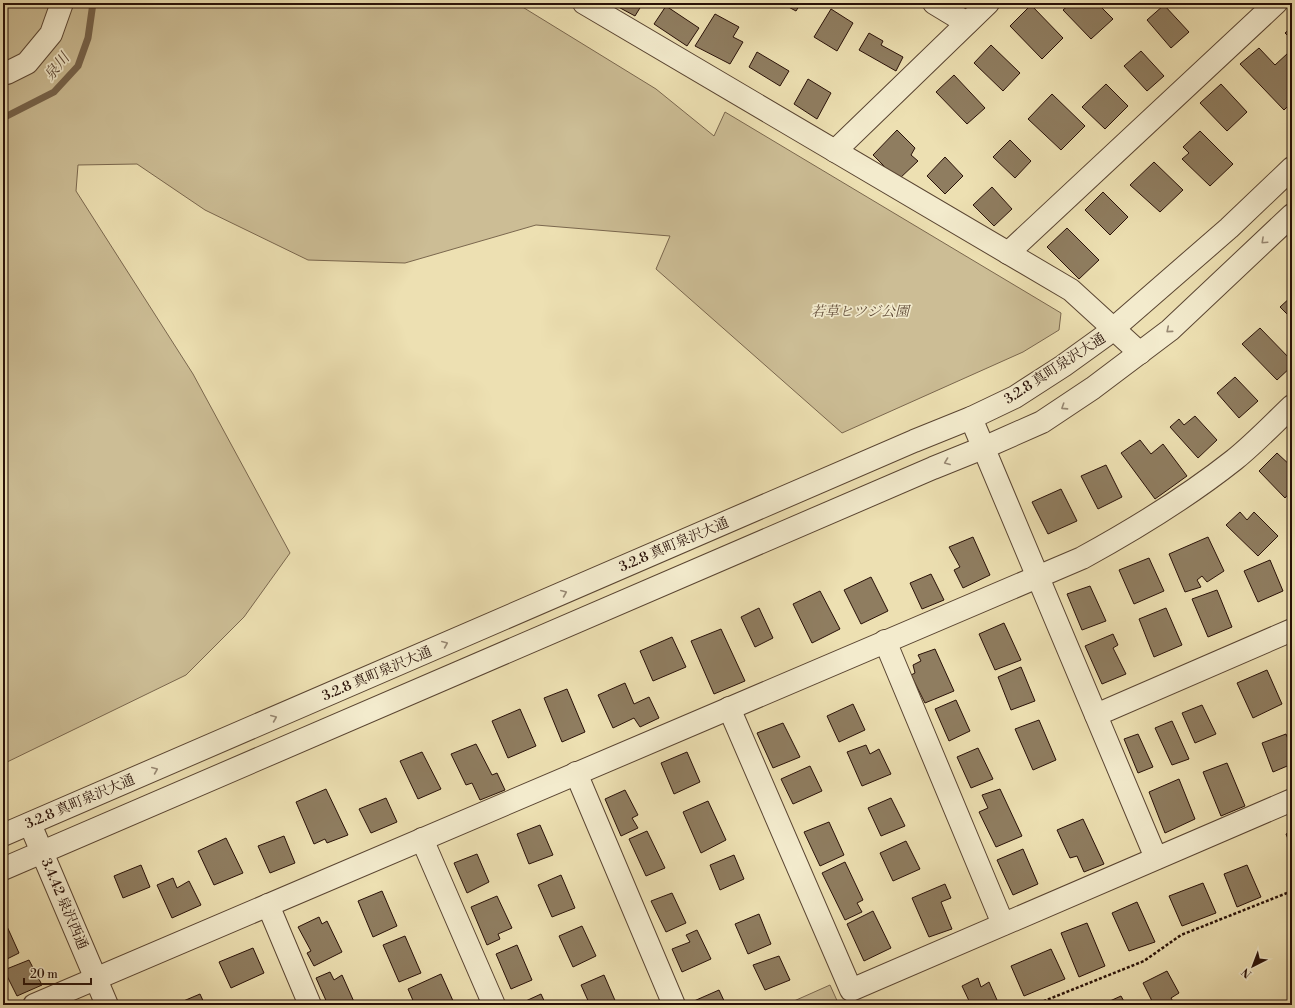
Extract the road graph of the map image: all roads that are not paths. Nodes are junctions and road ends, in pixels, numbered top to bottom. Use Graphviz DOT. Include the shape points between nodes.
graph roads {
  1 [pos="62,3"];
  2 [pos="584,3"];
  3 [pos="934,3"];
  4 [pos="988,3"];
  5 [pos="1276,3"];
  6 [pos="967,23"];
  7 [pos="3,73"];
  8 [pos="835,151"];
  9 [pos="1292,168"];
  10 [pos="1292,215"];
  11 [pos="1008,253"];
  12 [pos="1114,329"];
  13 [pos="1140,353"];
  14 [pos="1292,406"];
  15 [pos="972,418"];
  16 [pos="984,448"];
  17 [pos="1039,577"];
  18 [pos="1292,630"];
  19 [pos="885,641"];
  20 [pos="729,708"];
  21 [pos="1096,715"];
  22 [pos="576,773"];
  23 [pos="1292,800"];
  24 [pos="30,824"];
  25 [pos="3,835"];
  26 [pos="422,839"];
  27 [pos="42,853"];
  28 [pos="1156,858"];
  29 [pos="3,870"];
  30 [pos="268,905"];
  31 [pos="1003,924"];
  32 [pos="96,979"];
  33 [pos="34,1005"];
  34 [pos="107,1005"];
  35 [pos="310,1005"];
  36 [pos="494,1005"];
  37 [pos="674,1005"];
  1 -- 7 [label="street" via="51,34 28,63"];
  2 -- 8 [label="street"];
  3 -- 6 [label="street"];
  4 -- 6 [label="street"];
  5 -- 11 [label="street"];
  6 -- 8 [label="street"];
  8 -- 11 [label="street"];
  9 -- 12 [label="street, 3.2.8 真町泉沢大通" via="1229,228"];
  10 -- 13 [label="street, one-way" via="1170,330"];
  11 -- 12 [label="street" via="1071,290"];
  12 -- 13 [label="street"];
  12 -- 15 [label="street, 3.2.8 真町泉沢大通" via="1015,397"];
  13 -- 16 [label="street, one-way" via="1042,422"];
  14 -- 17 [label="street" via="1235,460 1182,498 1122,536 1082,558"];
  15 -- 16 [label="street"];
  24 -- 15 [label="street, 3.2.8 真町泉沢大通, one-way"];
  16 -- 17 [label="street"];
  16 -- 27 [label="street, one-way"];
  17 -- 19 [label="street"];
  17 -- 21 [label="street"];
  18 -- 21 [label="street"];
  19 -- 20 [label="street"];
  19 -- 31 [label="street"];
  20 -- 22 [label="street"];
  20 -- 31 [label="street" via="851,990"];
  21 -- 28 [label="street"];
  22 -- 26 [label="street"];
  22 -- 37 [label="street"];
  23 -- 28 [label="street"];
  24 -- 25 [label="street, 3.2.8 真町泉沢大通"];
  24 -- 27 [label="street, 3.4.42 泉沢西通"];
  26 -- 30 [label="street"];
  26 -- 36 [label="street"];
  27 -- 29 [label="street"];
  27 -- 32 [label="street, 3.4.42 泉沢西通"];
  28 -- 31 [label="street"];
  30 -- 32 [label="street"];
  30 -- 35 [label="street"];
  32 -- 33 [label="street"];
  32 -- 34 [label="street, 3.4.42 泉沢西通"];
}
